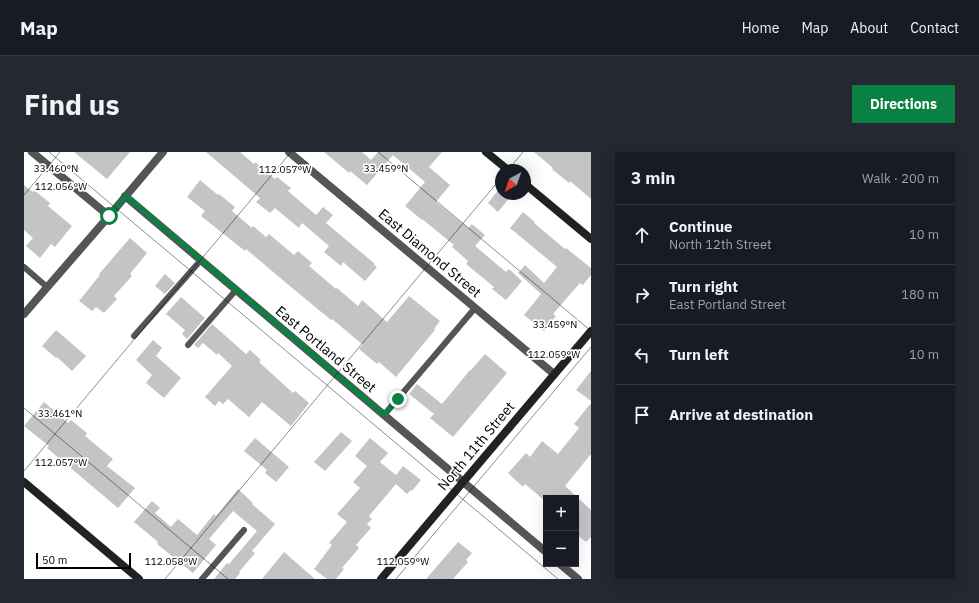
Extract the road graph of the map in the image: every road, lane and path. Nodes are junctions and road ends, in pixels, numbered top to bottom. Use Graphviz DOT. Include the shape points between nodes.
graph roads {
  1 [pos="32,152"];
  2 [pos="163,152"];
  3 [pos="289,152"];
  4 [pos="486,152"];
  5 [pos="501,164"];
  6 [pos="531,189"];
  7 [pos="126,196"];
  8 [pos="109,216"];
  9 [pos="591,239"];
  10 [pos="201,260"];
  11 [pos="24,268"];
  12 [pos="47,287"];
  13 [pos="236,290"];
  14 [pos="475,308"];
  15 [pos="24,314"];
  16 [pos="591,331"];
  17 [pos="134,336"];
  18 [pos="188,345"];
  19 [pos="554,374"];
  20 [pos="384,415"];
  21 [pos="24,482"];
  22 [pos="463,482"];
  23 [pos="244,530"];
  24 [pos="543,549"];
  25 [pos="564,567"];
  26 [pos="139,579"];
  27 [pos="202,579"];
  28 [pos="381,579"];
  29 [pos="578,579"];
  1 -- 8 [label="street"];
  2 -- 7 [label="street"];
  3 -- 14 [label="street, East Diamond Street"];
  4 -- 5 [label="street"];
  6 -- 9 [label="street"];
  7 -- 8 [label="street"];
  7 -- 10 [label="street, East Portland Street"];
  8 -- 12 [label="street"];
  10 -- 13 [label="street, East Portland Street"];
  10 -- 17 [label="lane"];
  11 -- 12 [label="lane"];
  12 -- 15 [label="street"];
  13 -- 18 [label="lane"];
  13 -- 20 [label="street, East Portland Street"];
  14 -- 19 [label="street, East Diamond Street"];
  14 -- 20 [label="lane"];
  16 -- 19 [label="street, North 11th Street"];
  19 -- 22 [label="street, North 11th Street"];
  20 -- 22 [label="street, East Portland Street"];
  21 -- 26 [label="street"];
  22 -- 24 [label="street, East Portland Street"];
  22 -- 28 [label="street, North 11th Street"];
  23 -- 27 [label="lane"];
  25 -- 29 [label="street"];
}
